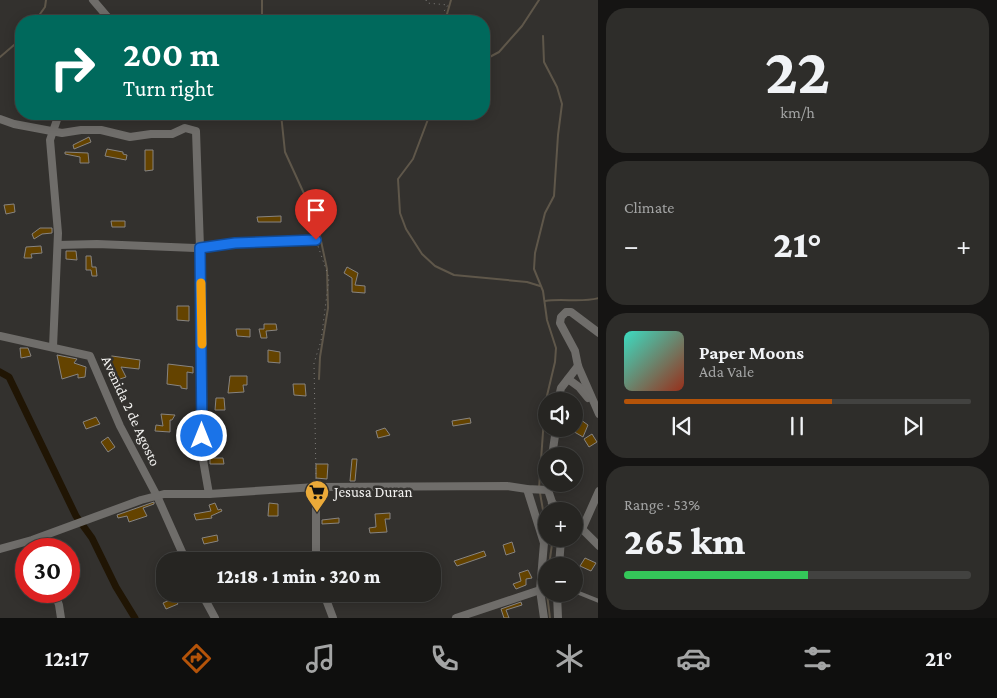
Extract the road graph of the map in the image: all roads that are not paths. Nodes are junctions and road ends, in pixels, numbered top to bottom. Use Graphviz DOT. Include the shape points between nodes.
graph roads {
  1 [pos="93,0"];
  2 [pos="106,15"];
  3 [pos="0,119"];
  4 [pos="57,120"];
  5 [pos="52,131"];
  6 [pos="316,240"];
  7 [pos="58,245"];
  8 [pos="200,248"];
  9 [pos="598,333"];
  10 [pos="0,336"];
  11 [pos="53,347"];
  12 [pos="578,366"];
  13 [pos="568,379"];
  14 [pos="560,392"];
  15 [pos="593,403"];
  16 [pos="598,414"];
  17 [pos="316,487"];
  18 [pos="538,488"];
  19 [pos="527,489"];
  20 [pos="598,491"];
  21 [pos="209,494"];
  22 [pos="157,496"];
  23 [pos="583,527"];
  24 [pos="583,530"];
  25 [pos="37,538"];
  26 [pos="15,546"];
  27 [pos="598,546"];
  28 [pos="0,549"];
  29 [pos="182,552"];
  30 [pos="316,552"];
  31 [pos="543,557"];
  32 [pos="538,591"];
  33 [pos="583,594"];
  34 [pos="598,600"];
  35 [pos="207,602"];
  36 [pos="327,602"];
  37 [pos="542,602"];
  38 [pos="557,602"];
  39 [pos="57,603"];
  40 [pos="61,618"];
  41 [pos="215,618"];
  42 [pos="333,618"];
  43 [pos="456,618"];
  44 [pos="544,618"];
  45 [pos="558,618"];
  1 -- 2 [label="street"];
  3 -- 5 [label="street"];
  4 -- 5 [label="street"];
  5 -- 7 [label="street"];
  5 -- 8 [label="street" via="102,130 130,137 172,134 185,128 196,131"];
  6 -- 8 [label="street" via="235,243"];
  7 -- 8 [label="street"];
  7 -- 11 [label="street"];
  8 -- 21 [label="street" via="202,454"];
  9 -- 12 [label="street" via="571,312 561,317 560,323 575,351"];
  10 -- 11 [label="street, Avenida 2 de Agosto"];
  11 -- 22 [label="street, Avenida 2 de Agosto" via="90,356 120,426"];
  12 -- 13 [label="street"];
  12 -- 15 [label="street"];
  13 -- 14 [label="street"];
  13 -- 15 [label="street"];
  15 -- 16 [label="street"];
  17 -- 19 [label="street" via="507,486"];
  17 -- 21 [label="street"];
  17 -- 30 [label="street"];
  18 -- 19 [label="street"];
  19 -- 31 [label="street" via="544,543"];
  20 -- 23 [label="street"];
  21 -- 22 [label="street"];
  22 -- 25 [label="street"];
  22 -- 29 [label="street, Avenida 2 de Agosto"];
  24 -- 27 [label="street"];
  26 -- 28 [label="street"];
  32 -- 43 [label="street"];
  33 -- 34 [label="lane"];
  35 -- 41 [label="street"];
  36 -- 42 [label="street"];
  37 -- 44 [label="street"];
  38 -- 45 [label="street"];
  39 -- 40 [label="street"];
}
